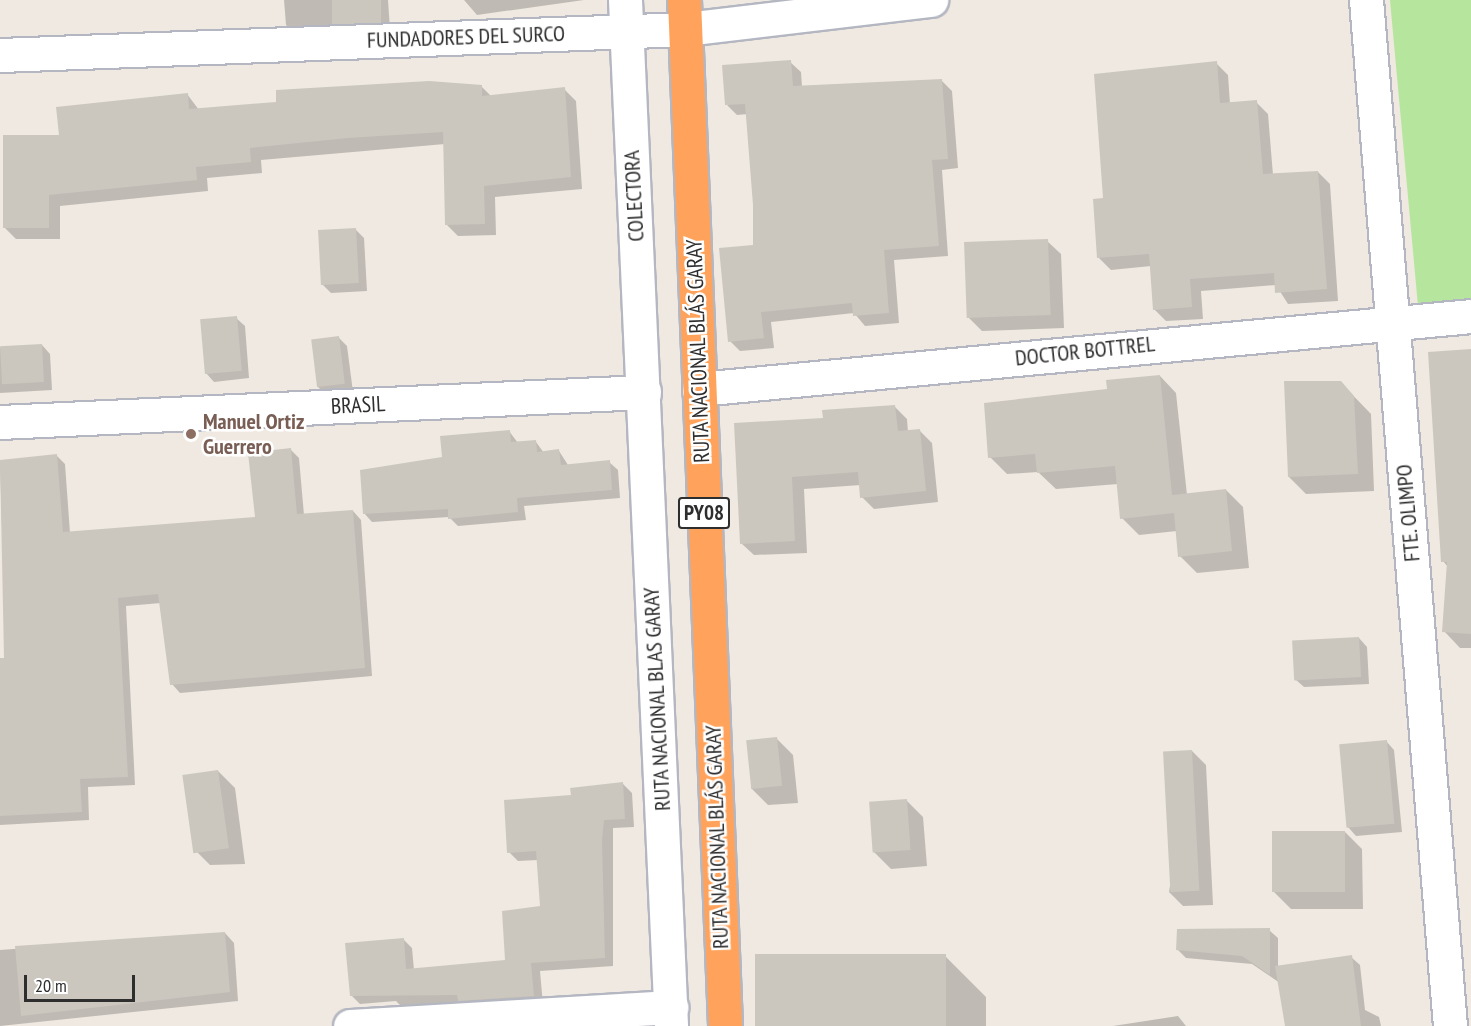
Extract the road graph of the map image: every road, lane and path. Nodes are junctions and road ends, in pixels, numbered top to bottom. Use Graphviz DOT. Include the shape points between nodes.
graph roads {
  1 [pos="931,0"];
  2 [pos="1366,0"];
  3 [pos="685,14"];
  4 [pos="626,15"];
  5 [pos="0,55"];
  6 [pos="1471,316"];
  7 [pos="1392,320"];
  8 [pos="699,389"];
  9 [pos="644,392"];
  10 [pos="0,422"];
  11 [pos="671,1016"];
  12 [pos="350,1026"];
  13 [pos="725,1026"];
  14 [pos="1450,1026"];
  1 -- 3 [label="street, FUNDADORES DEL SURCO"];
  2 -- 7 [label="street, FTE. OLIMPO"];
  3 -- 4 [label="street, FUNDADORES DEL SURCO"];
  3 -- 8 [label="highway, RUTA NACIONAL BLÁS GARAY / PY08"];
  4 -- 5 [label="street, FUNDADORES DEL SURCO"];
  4 -- 9 [label="street, COLECTORA"];
  6 -- 7 [label="street, DOCTOR BOTTREL"];
  7 -- 8 [label="street, DOCTOR BOTTREL"];
  7 -- 14 [label="street, FTE. OLIMPO"];
  8 -- 13 [label="highway, RUTA NACIONAL BLÁS GARAY / PY08"];
  9 -- 10 [label="street, BRASIL"];
  9 -- 11 [label="street, RUTA NACIONAL BLAS GARAY"];
  11 -- 12 [label="street"];
}
